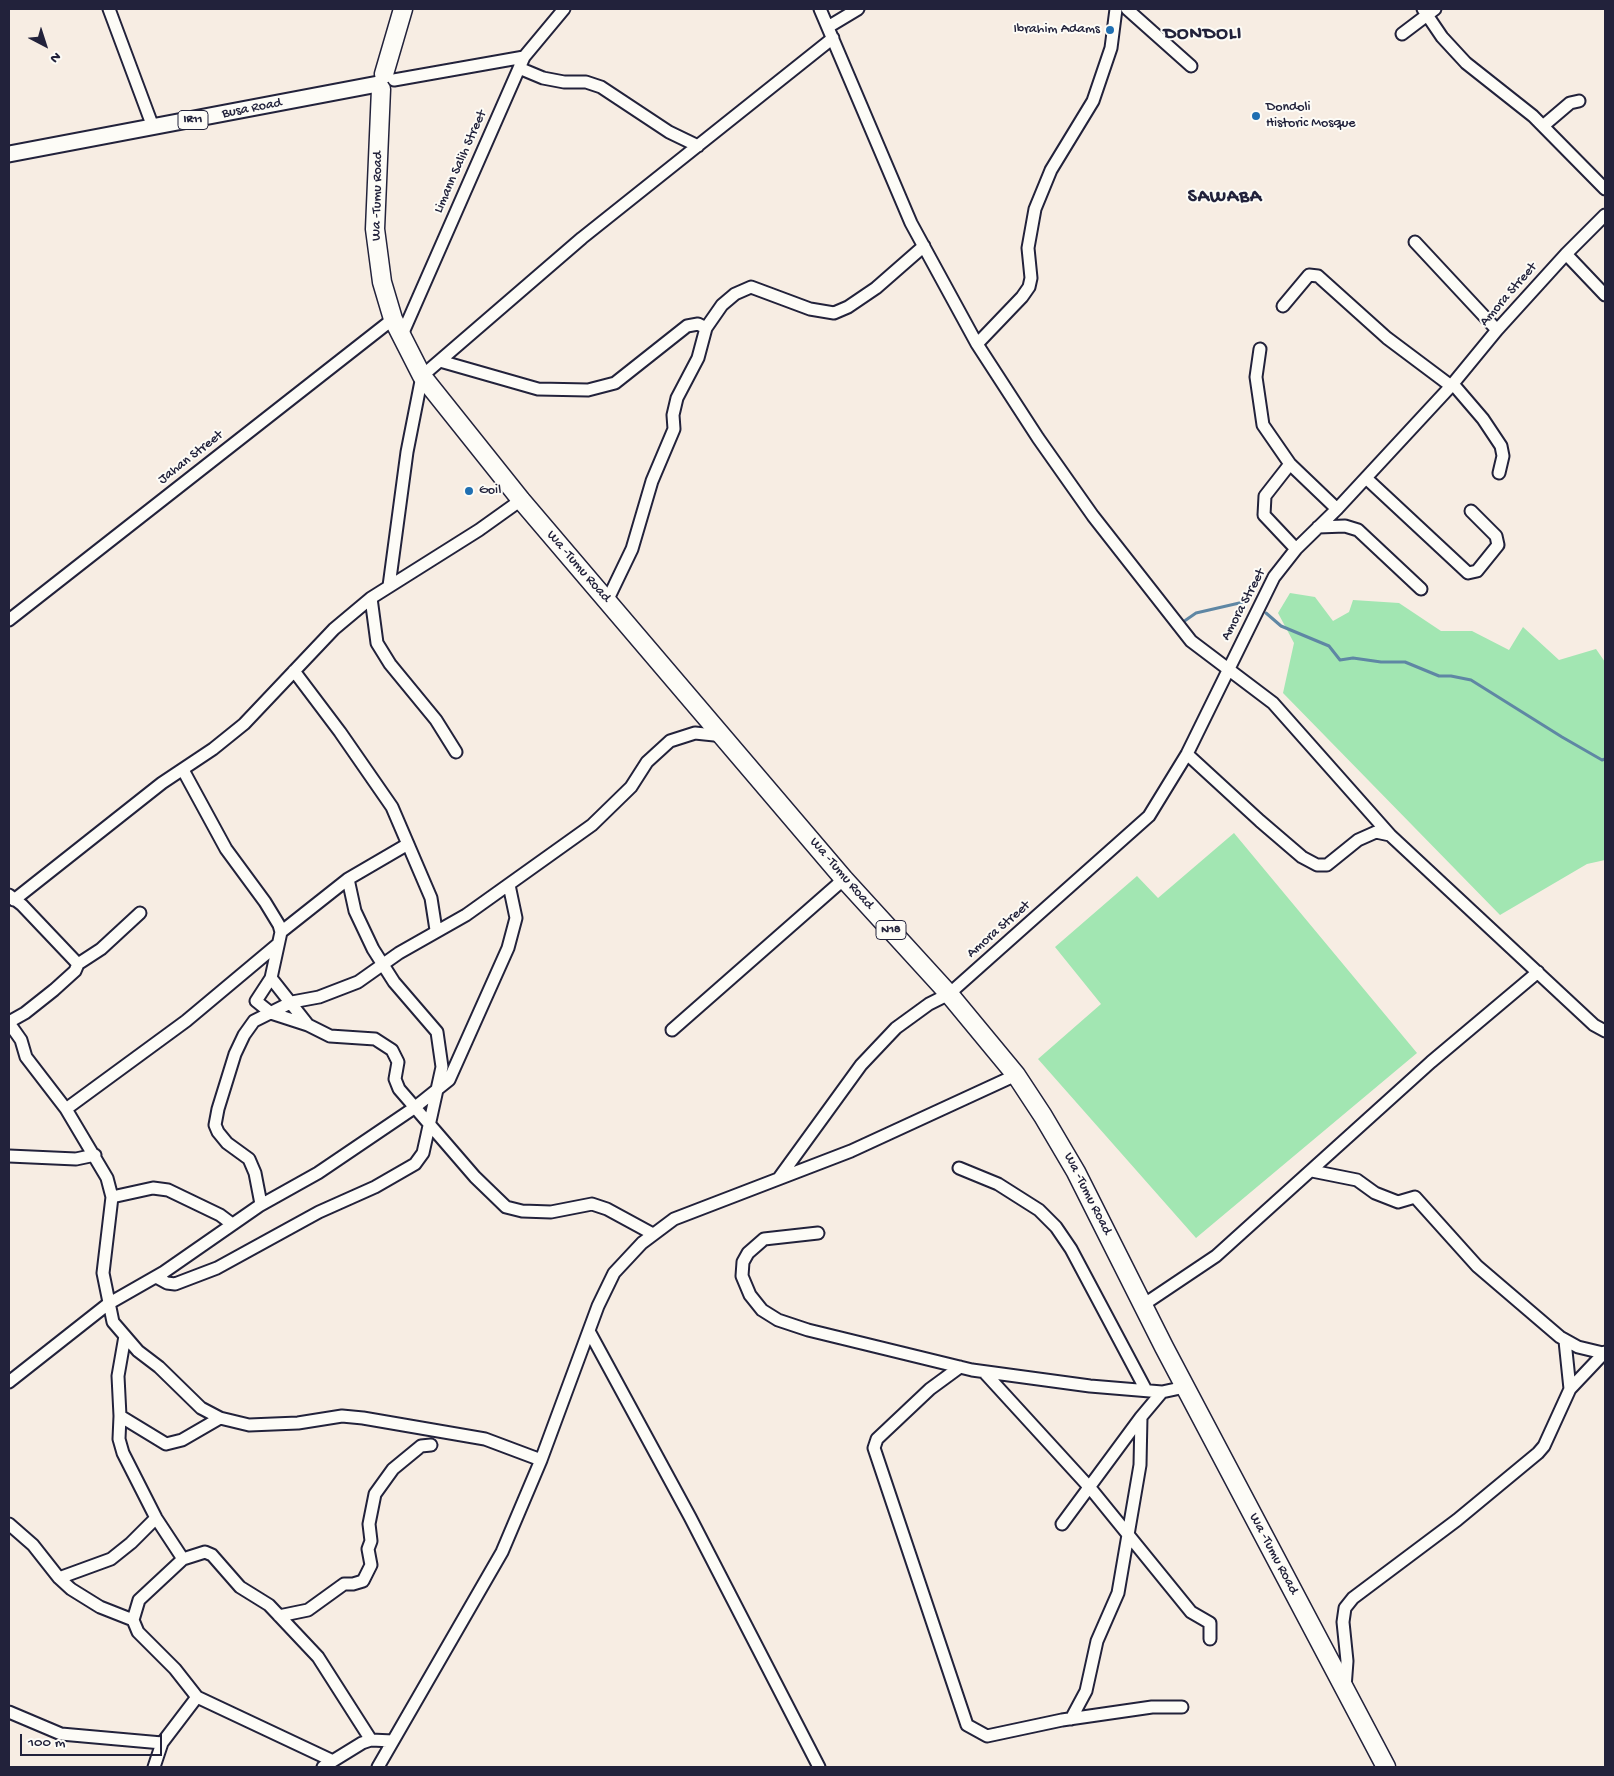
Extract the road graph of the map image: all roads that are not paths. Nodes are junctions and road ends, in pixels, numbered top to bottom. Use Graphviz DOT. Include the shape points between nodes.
graph roads {
  1 [pos="109,9"];
  2 [pos="403,9"];
  3 [pos="564,9"];
  4 [pos="820,9"];
  5 [pos="858,9"];
  6 [pos="1116,9"];
  7 [pos="1127,9"];
  8 [pos="1429,10"];
  9 [pos="830,32"];
  10 [pos="1402,34"];
  11 [pos="522,63"];
  12 [pos="1191,66"];
  13 [pos="386,82"];
  14 [pos="1579,102"];
  15 [pos="1543,126"];
  16 [pos="153,127"];
  17 [pos="698,146"];
  18 [pos="9,154"];
  19 [pos="1605,189"];
  20 [pos="1605,215"];
  21 [pos="1415,242"];
  22 [pos="924,246"];
  23 [pos="1566,254"];
  24 [pos="1605,295"];
  25 [pos="1284,306"];
  26 [pos="392,320"];
  27 [pos="706,328"];
  28 [pos="1497,330"];
  29 [pos="401,337"];
  30 [pos="977,344"];
  31 [pos="1260,348"];
  32 [pos="440,361"];
  33 [pos="422,376"];
  34 [pos="1452,385"];
  35 [pos="1290,464"];
  36 [pos="1499,473"];
  37 [pos="1366,478"];
  38 [pos="521,500"];
  39 [pos="1337,509"];
  40 [pos="1471,511"];
  41 [pos="1318,527"];
  42 [pos="1296,548"];
  43 [pos="389,586"];
  44 [pos="1421,589"];
  45 [pos="371,598"];
  46 [pos="607,601"];
  47 [pos="9,620"];
  48 [pos="294,671"];
  49 [pos="1228,671"];
  50 [pos="724,736"];
  51 [pos="456,752"];
  52 [pos="1187,754"];
  53 [pos="183,770"];
  54 [pos="1390,835"];
  55 [pos="408,844"];
  56 [pos="348,879"];
  57 [pos="844,879"];
  58 [pos="509,885"];
  59 [pos="12,897"];
  60 [pos="140,913"];
  61 [pos="436,930"];
  62 [pos="280,932"];
  63 [pos="278,944"];
  64 [pos="78,964"];
  65 [pos="382,964"];
  66 [pos="1538,972"];
  67 [pos="271,978"];
  68 [pos="949,994"];
  69 [pos="292,1002"];
  70 [pos="271,1013"];
  71 [pos="9,1023"];
  72 [pos="308,1025"];
  73 [pos="672,1030"];
  74 [pos="1605,1031"];
  75 [pos="1016,1076"];
  76 [pos="437,1091"];
  77 [pos="414,1108"];
  78 [pos="66,1109"];
  79 [pos="430,1127"];
  80 [pos="94,1154"];
  81 [pos="9,1156"];
  82 [pos="959,1168"];
  83 [pos="1312,1171"];
  84 [pos="779,1178"];
  85 [pos="112,1197"];
  86 [pos="261,1204"];
  87 [pos="232,1224"];
  88 [pos="653,1234"];
  89 [pos="818,1234"];
  90 [pos="156,1277"];
  91 [pos="108,1304"];
  92 [pos="1143,1305"];
  93 [pos="589,1331"];
  94 [pos="125,1336"];
  95 [pos="1565,1341"];
  96 [pos="1604,1352"];
  97 [pos="960,1367"];
  98 [pos="984,1372"];
  99 [pos="9,1382"];
  100 [pos="1185,1387"];
  101 [pos="1570,1389"];
  102 [pos="1146,1390"];
  103 [pos="1162,1392"];
  104 [pos="120,1416"];
  105 [pos="1141,1417"];
  106 [pos="220,1418"];
  107 [pos="431,1444"];
  108 [pos="541,1460"];
  109 [pos="1089,1488"];
  110 [pos="156,1518"];
  111 [pos="9,1524"];
  112 [pos="1062,1524"];
  113 [pos="1128,1535"];
  114 [pos="183,1559"];
  115 [pos="59,1578"];
  116 [pos="279,1616"];
  117 [pos="133,1620"];
  118 [pos="1210,1640"];
  119 [pos="1345,1689"];
  120 [pos="197,1696"];
  121 [pos="1182,1706"];
  122 [pos="9,1712"];
  123 [pos="1071,1719"];
  124 [pos="371,1740"];
  125 [pos="393,1741"];
  126 [pos="162,1742"];
  127 [pos="333,1761"];
  128 [pos="154,1767"];
  129 [pos="322,1767"];
  130 [pos="378,1767"];
  131 [pos="819,1767"];
  132 [pos="1386,1767"];
  1 -- 16 [label="street"];
  2 -- 13 [label="highway, N18"];
  3 -- 11 [label="street, Limann Salih Street"];
  4 -- 9 [label="street"];
  5 -- 9 [label="street"];
  6 -- 30 [label="street" via="1111,48 1093,101 1051,170 1035,209 1028,248 1029,287"];
  7 -- 12 [label="street"];
  8 -- 10 [label="street"];
  8 -- 15 [label="street" via="1442,37 1466,63"];
  9 -- 17 [label="street"];
  9 -- 22 [label="street" via="911,223"];
  11 -- 13 [label="street"];
  11 -- 17 [label="street" via="543,78 586,82 601,87 669,132"];
  11 -- 29 [label="street, Limann Salih Street"];
  13 -- 16 [label="main road, Busa Road / IR11"];
  13 -- 26 [label="highway, Wa -Tumu Road / N18" via="379,135 375,229 382,282"];
  14 -- 15 [label="street" via="1570,103"];
  15 -- 19 [label="street"];
  16 -- 18 [label="main road, Busa Road / IR11"];
  17 -- 32 [label="street" via="582,238"];
  20 -- 23 [label="street, Amora Street"];
  21 -- 28 [label="street"];
  22 -- 27 [label="street" via="876,288 834,313 810,309 751,287 722,305"];
  22 -- 30 [label="street"];
  23 -- 24 [label="street"];
  23 -- 28 [label="street, Amora Street"];
  25 -- 34 [label="street" via="1309,274 1318,276 1387,338"];
  26 -- 29 [label="highway, Wa -Tumu Road / N18"];
  26 -- 47 [label="street, Jahan Street"];
  27 -- 32 [label="street" via="698,324 687,326 615,383 588,390 538,388"];
  27 -- 46 [label="street" via="698,358 677,398 674,429 652,481 632,550"];
  28 -- 34 [label="street, Amora Street"];
  29 -- 33 [label="highway, Wa -Tumu Road / N18"];
  30 -- 49 [label="street" via="1093,516 1190,641"];
  31 -- 35 [label="street" via="1256,377 1263,425"];
  32 -- 33 [label="street"];
  33 -- 38 [label="highway, Wa -Tumu Road / N18"];
  33 -- 43 [label="street" via="407,452"];
  34 -- 36 [label="street" via="1483,419 1501,446 1503,456"];
  34 -- 37 [label="street, Amora Street"];
  35 -- 39 [label="street"];
  35 -- 42 [label="street" via="1266,496 1264,516"];
  37 -- 39 [label="street, Amora Street"];
  37 -- 40 [label="street" via="1468,572 1477,571 1498,545 1496,536"];
  38 -- 43 [label="street"];
  38 -- 46 [label="highway, Wa -Tumu Road / N18"];
  39 -- 41 [label="street, Amora Street"];
  41 -- 42 [label="street, Amora Street"];
  41 -- 44 [label="street" via="1345,526 1358,530"];
  42 -- 49 [label="street, Amora Street" via="1274,577"];
  43 -- 45 [label="street"];
  45 -- 48 [label="street" via="334,629"];
  45 -- 51 [label="street" via="378,643"];
  46 -- 50 [label="highway, Wa -Tumu Road / N18"];
  48 -- 53 [label="street" via="244,724"];
  48 -- 55 [label="street" via="392,807"];
  49 -- 52 [label="street, Amora Street"];
  49 -- 54 [label="street" via="1272,702"];
  50 -- 57 [label="highway, Wa -Tumu Road / N18"];
  50 -- 58 [label="street" via="695,733 670,741 647,762 631,788 592,825"];
  52 -- 54 [label="street" via="1302,857 1317,865 1327,865 1358,840 1376,832"];
  52 -- 68 [label="street, Amora Street" via="1149,816"];
  53 -- 59 [label="street"];
  53 -- 62 [label="street" via="226,848 265,902"];
  54 -- 66 [label="street"];
  55 -- 56 [label="street"];
  55 -- 61 [label="street" via="431,898"];
  56 -- 62 [label="street"];
  56 -- 65 [label="street" via="354,912"];
  57 -- 68 [label="highway, Wa -Tumu Road / N18"];
  57 -- 73 [label="street"];
  58 -- 61 [label="street"];
  58 -- 76 [label="street" via="516,918 508,948 460,1062 449,1080"];
  59 -- 64 [label="street"];
  60 -- 64 [label="street" via="101,949"];
  61 -- 65 [label="street"];
  62 -- 63 [label="street"];
  63 -- 67 [label="street"];
  63 -- 78 [label="street" via="186,1021"];
  64 -- 71 [label="street" via="54,990"];
  65 -- 69 [label="street" via="358,982 319,997"];
  65 -- 76 [label="street" via="437,1032 442,1067"];
  66 -- 74 [label="street" via="1594,1025"];
  66 -- 83 [label="street" via="1431,1062"];
  67 -- 69 [label="street"];
  67 -- 70 [label="street" via="256,1001"];
  68 -- 75 [label="highway, Wa -Tumu Road / N18"];
  68 -- 84 [label="street, Amora Street" via="896,1028 861,1065"];
  69 -- 70 [label="street"];
  69 -- 72 [label="street"];
  70 -- 72 [label="street"];
  70 -- 86 [label="street" via="254,1021 244,1035 220,1101 215,1125 227,1143 249,1159"];
  71 -- 78 [label="street" via="21,1040 26,1057"];
  72 -- 77 [label="street" via="330,1036 381,1041 397,1056 396,1084"];
  75 -- 84 [label="street" via="867,1143"];
  75 -- 92 [label="highway, Wa -Tumu Road / N18" via="1044,1116 1076,1172"];
  76 -- 77 [label="street"];
  76 -- 79 [label="street"];
  77 -- 79 [label="street"];
  77 -- 86 [label="street" via="318,1173"];
  78 -- 80 [label="street"];
  79 -- 88 [label="street" via="474,1177 506,1207 522,1212 551,1212 592,1204"];
  79 -- 90 [label="street" via="423,1153 415,1164 375,1187 319,1212 187,1281 167,1283"];
  80 -- 81 [label="street" via="76,1159"];
  80 -- 85 [label="street" via="107,1178"];
  82 -- 102 [label="street" via="998,1184 1039,1210 1056,1227 1072,1248"];
  83 -- 92 [label="street" via="1216,1256"];
  83 -- 95 [label="street" via="1357,1180 1375,1193 1398,1202 1415,1197 1477,1266"];
  84 -- 88 [label="street" via="674,1219"];
  85 -- 87 [label="street" via="153,1188 168,1190"];
  85 -- 91 [label="street" via="103,1273"];
  86 -- 87 [label="street"];
  87 -- 90 [label="street"];
  88 -- 93 [label="street" via="614,1273"];
  89 -- 97 [label="street" via="764,1240 748,1253 743,1262 742,1276 750,1295 762,1310 778,1320 808,1330"];
  90 -- 91 [label="street"];
  91 -- 94 [label="street" via="113,1322"];
  91 -- 99 [label="street"];
  92 -- 100 [label="highway, Wa -Tumu Road / N18"];
  93 -- 108 [label="street"];
  93 -- 131 [label="street" via="690,1517"];
  94 -- 104 [label="street" via="118,1376"];
  94 -- 106 [label="street" via="201,1408"];
  95 -- 96 [label="street"];
  95 -- 101 [label="street"];
  96 -- 101 [label="street"];
  97 -- 98 [label="street"];
  97 -- 123 [label="street" via="930,1389 876,1439 874,1448 967,1725 987,1736"];
  98 -- 102 [label="street"];
  98 -- 109 [label="street"];
  100 -- 103 [label="street"];
  100 -- 119 [label="highway, Wa -Tumu Road / N18"];
  101 -- 119 [label="street" via="1538,1453 1457,1520 1353,1598 1345,1608"];
  102 -- 103 [label="street"];
  103 -- 105 [label="street"];
  104 -- 106 [label="street" via="166,1444 182,1440"];
  104 -- 110 [label="street" via="119,1440 123,1453"];
  105 -- 109 [label="street"];
  105 -- 113 [label="street" via="1140,1465"];
  106 -- 108 [label="street" via="249,1425 298,1423 342,1416 363,1418 485,1438"];
  107 -- 116 [label="street" via="421,1446 398,1465 375,1494 369,1524 371,1565 364,1580 344,1584 308,1610"];
  108 -- 125 [label="street" via="502,1552"];
  109 -- 112 [label="street"];
  109 -- 113 [label="street"];
  110 -- 114 [label="street"];
  110 -- 115 [label="street" via="111,1559"];
  111 -- 115 [label="street" via="33,1545"];
  113 -- 118 [label="street" via="1191,1612 1210,1623"];
  113 -- 123 [label="street" via="1118,1592 1097,1640 1086,1691"];
  114 -- 116 [label="street" via="205,1552 212,1556 240,1587 269,1605"];
  114 -- 117 [label="street" via="139,1600"];
  115 -- 117 [label="street" via="100,1607"];
  116 -- 124 [label="street" via="318,1657"];
  117 -- 120 [label="street" via="142,1637"];
  119 -- 132 [label="highway, Wa -Tumu Road / N18"];
  120 -- 126 [label="street"];
  120 -- 127 [label="street"];
  121 -- 123 [label="street"];
  122 -- 126 [label="street" via="60,1734"];
  124 -- 125 [label="street"];
  124 -- 127 [label="street"];
  125 -- 130 [label="street"];
  126 -- 128 [label="street"];
  127 -- 129 [label="street"];
}
